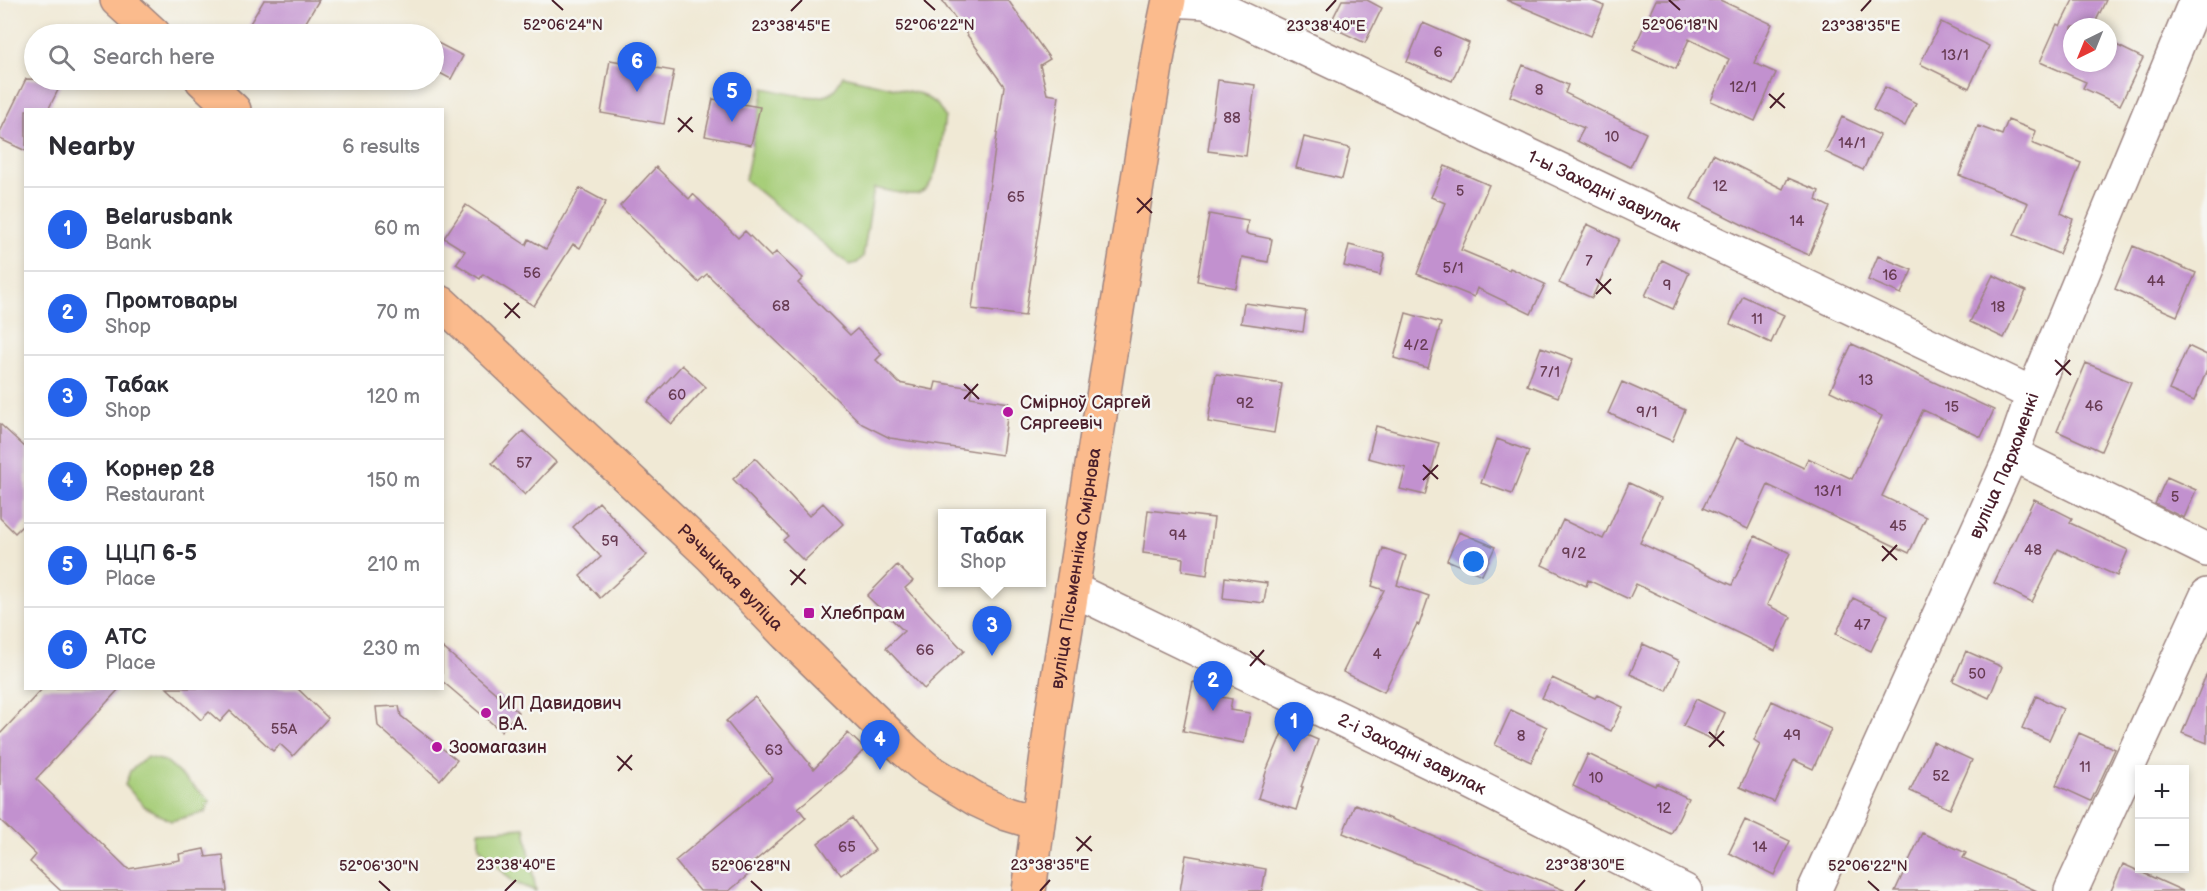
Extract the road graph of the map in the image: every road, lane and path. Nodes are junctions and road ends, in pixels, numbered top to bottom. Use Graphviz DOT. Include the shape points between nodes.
graph roads {
  1 [pos="117,0"];
  2 [pos="1170,0"];
  3 [pos="2196,0"];
  4 [pos="143,24"];
  5 [pos="213,90"];
  6 [pos="232,108"];
  7 [pos="444,305"];
  8 [pos="2033,394"];
  9 [pos="2012,454"];
  10 [pos="2207,550"];
  11 [pos="1072,589"];
  12 [pos="2207,595"];
  13 [pos="1037,823"];
  14 [pos="1029,891"];
  15 [pos="1685,891"];
  16 [pos="1814,891"];
  17 [pos="2070,891"];
  1 -- 4 [label="main road"];
  2 -- 8 [label="street, 1-ы Заходні завулак" via="1206,2"];
  2 -- 11 [label="main road, вуліца Пісьменніка Смірнова"];
  3 -- 8 [label="street, вуліца Пархоменкі"];
  5 -- 6 [label="main road"];
  7 -- 13 [label="main road, Рэчыцкая вуліца" via="712,557 905,750 959,790 1007,814"];
  8 -- 9 [label="street, вуліца Пархоменкі"];
  9 -- 10 [label="street"];
  9 -- 16 [label="street, вуліца Пархоменкі"];
  11 -- 13 [label="main road, вуліца Пісьменніка Смірнова"];
  11 -- 15 [label="street, 2-і Заходні завулак" via="1430,762"];
  12 -- 17 [label="street"];
  13 -- 14 [label="main road, вуліца Пісьменніка Смірнова"];
}
